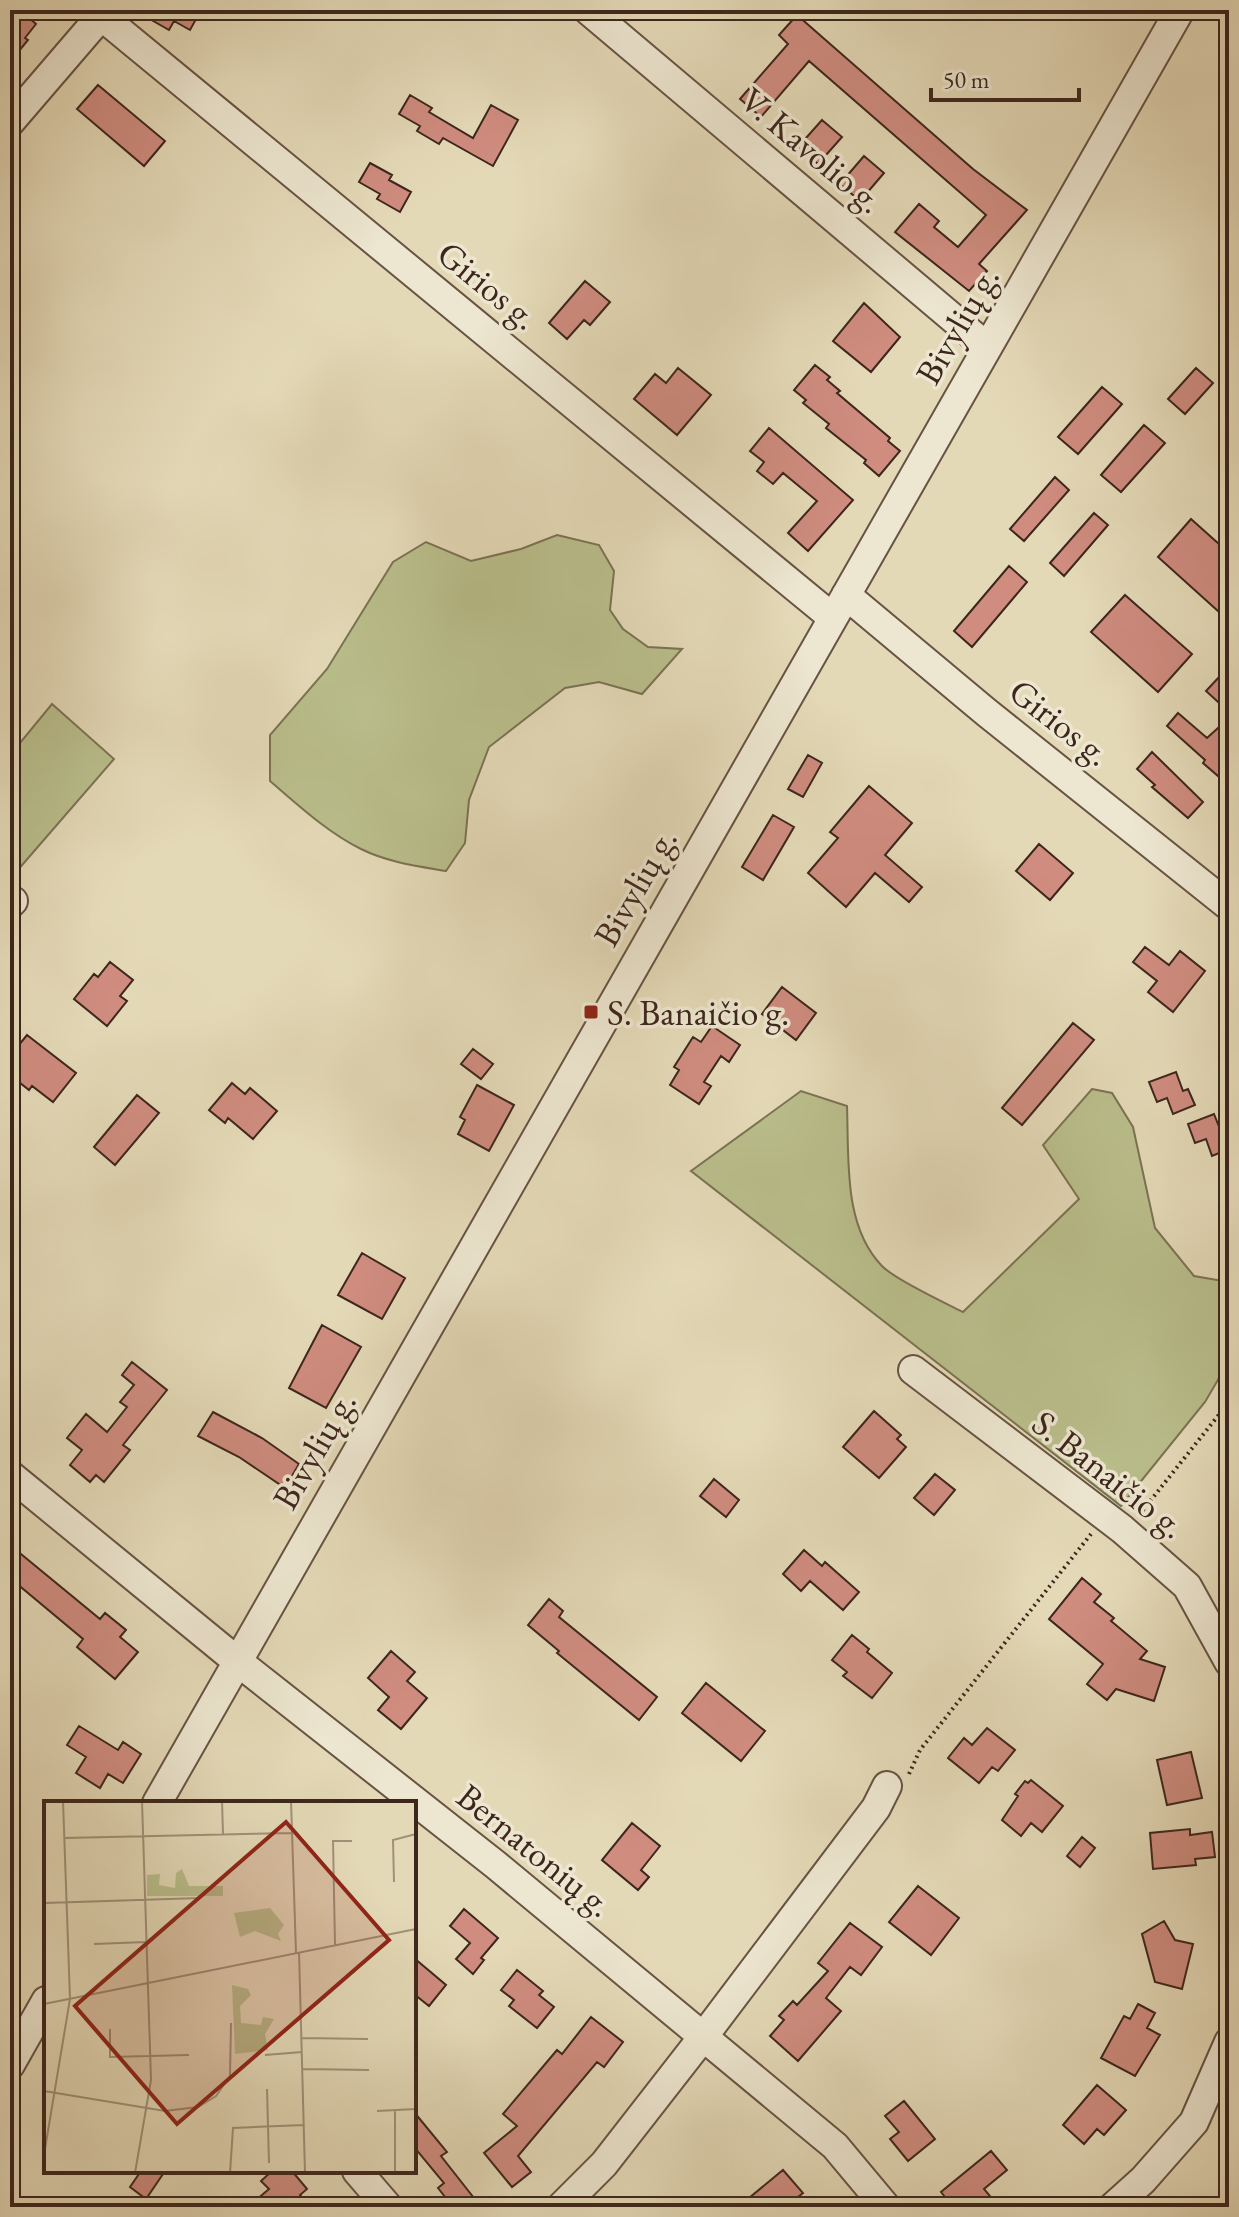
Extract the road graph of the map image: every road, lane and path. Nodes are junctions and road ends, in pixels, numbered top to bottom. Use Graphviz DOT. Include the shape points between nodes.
graph roads {
  1 [pos="588,10"];
  2 [pos="1180,10"];
  3 [pos="98,13"];
  4 [pos="10,122"];
  5 [pos="987,347"];
  6 [pos="840,606"];
  7 [pos="1229,906"];
  8 [pos="913,1370"];
  9 [pos="1229,1402"];
  10 [pos="10,1475"];
  11 [pos="1115,1524"];
  12 [pos="237,1661"];
  13 [pos="1229,1662"];
  14 [pos="898,1780"];
  15 [pos="158,1801"];
  16 [pos="415,1801"];
  17 [pos="416,1802"];
  18 [pos="44,2005"];
  19 [pos="703,2037"];
  20 [pos="1229,2042"];
  21 [pos="10,2065"];
  22 [pos="359,2173"];
  23 [pos="388,2207"];
  24 [pos="561,2207"];
  25 [pos="886,2207"];
  26 [pos="1113,2207"];
  1 -- 5 [label="street, V. Kavolio g."];
  2 -- 5 [label="street, Bivylių g."];
  3 -- 4 [label="street"];
  3 -- 6 [label="street, Girios g."];
  5 -- 6 [label="street, Bivylių g."];
  6 -- 7 [label="street, Girios g." via="986,712"];
  6 -- 12 [label="street, Bivylių g."];
  8 -- 11 [label="street, S. Banaičio g."];
  9 -- 11 [label="path"];
  10 -- 12 [label="street, Bernatonių g."];
  11 -- 13 [label="street, S. Banaičio g." via="1187,1586"];
  11 -- 14 [label="path"];
  12 -- 15 [label="street, Bivylių g."];
  12 -- 16 [label="street, Bernatonių g."];
  14 -- 19 [label="street"];
  17 -- 19 [label="street, Bernatonių g."];
  18 -- 21 [label="street"];
  19 -- 24 [label="street" via="604,2164"];
  19 -- 25 [label="street, Bernatonių g." via="835,2146"];
  20 -- 26 [label="street" via="1194,2122"];
  22 -- 23 [label="street"];
}
